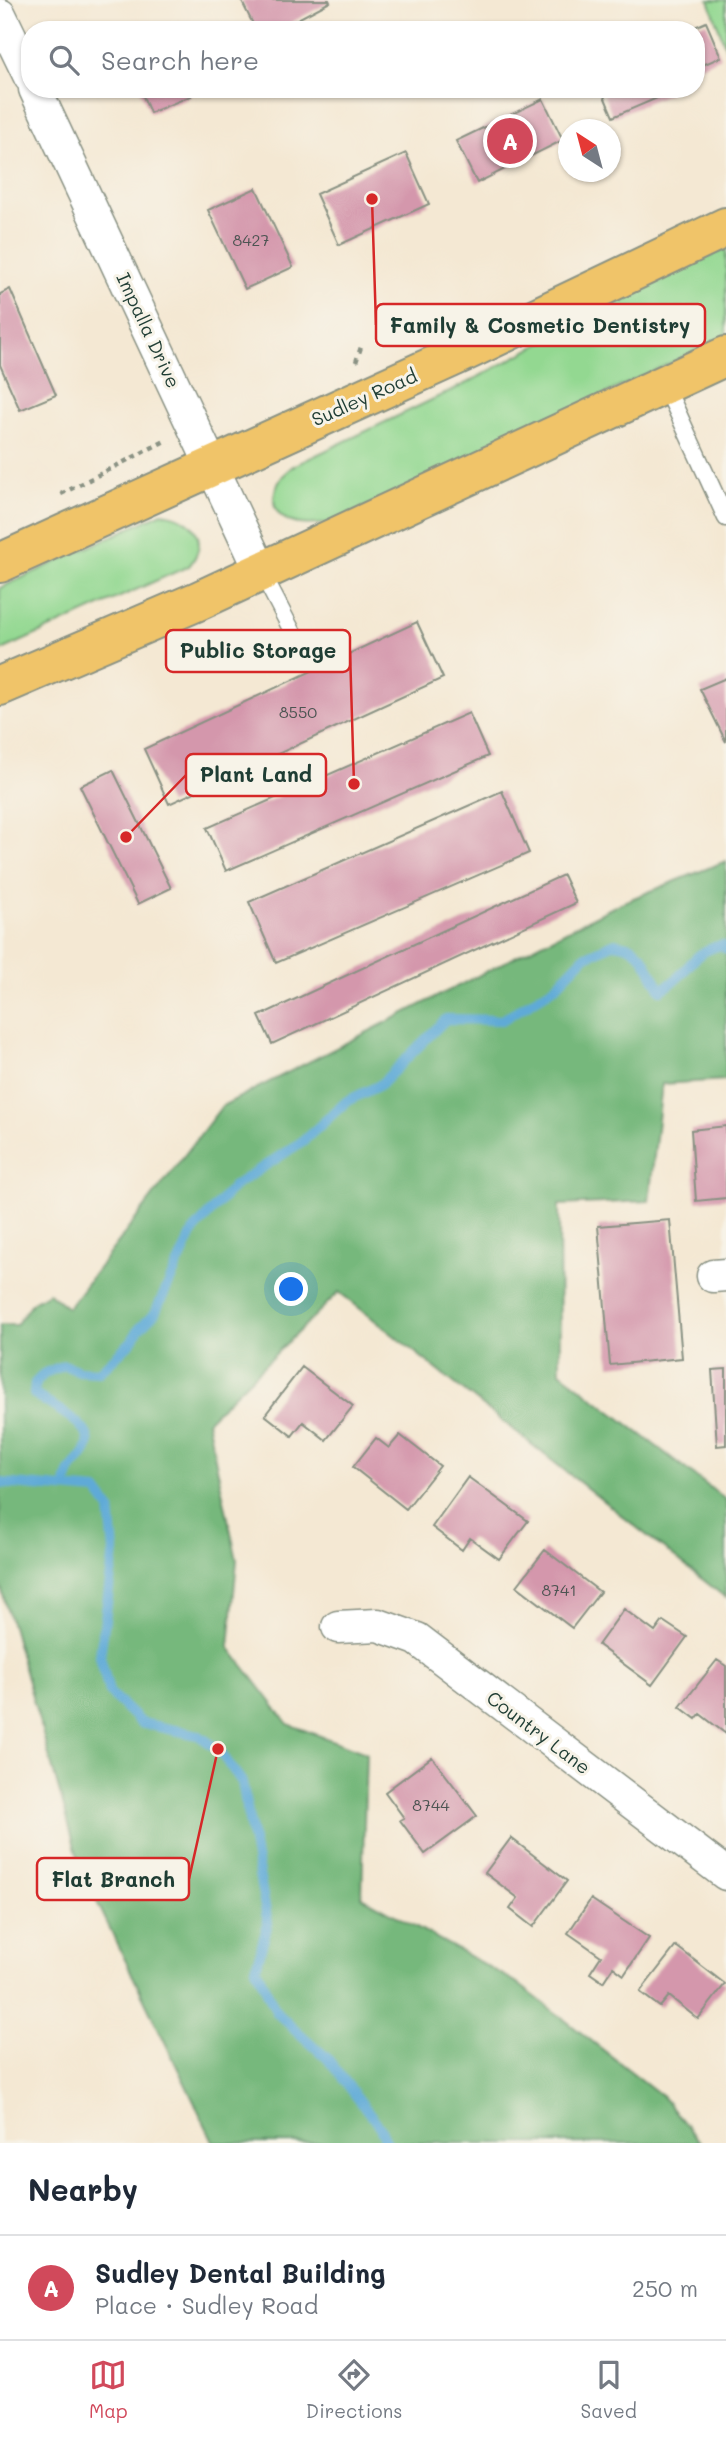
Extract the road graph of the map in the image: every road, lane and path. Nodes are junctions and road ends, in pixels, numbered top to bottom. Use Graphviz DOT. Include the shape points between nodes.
graph roads {
  1 [pos="0,15"];
  2 [pos="21,58"];
  3 [pos="40,98"];
  4 [pos="726,228"];
  5 [pos="726,356"];
  6 [pos="665,385"];
  7 [pos="211,467"];
  8 [pos="726,519"];
  9 [pos="0,563"];
  10 [pos="261,571"];
  11 [pos="305,656"];
  12 [pos="0,686"];
  13 [pos="338,1628"];
  14 [pos="726,1874"];
  1 -- 2 [label="street"];
  3 -- 7 [label="street, Impalla Drive"];
  4 -- 7 [label="main road, Sudley Road"];
  5 -- 6 [label="main road"];
  6 -- 8 [label="lane"];
  6 -- 10 [label="main road"];
  7 -- 9 [label="main road, Sudley Road"];
  7 -- 10 [label="street, Impalla Drive"];
  10 -- 11 [label="lane"];
  10 -- 12 [label="main road"];
  13 -- 14 [label="street, Country Lane" via="377,1625 417,1639"];
}
